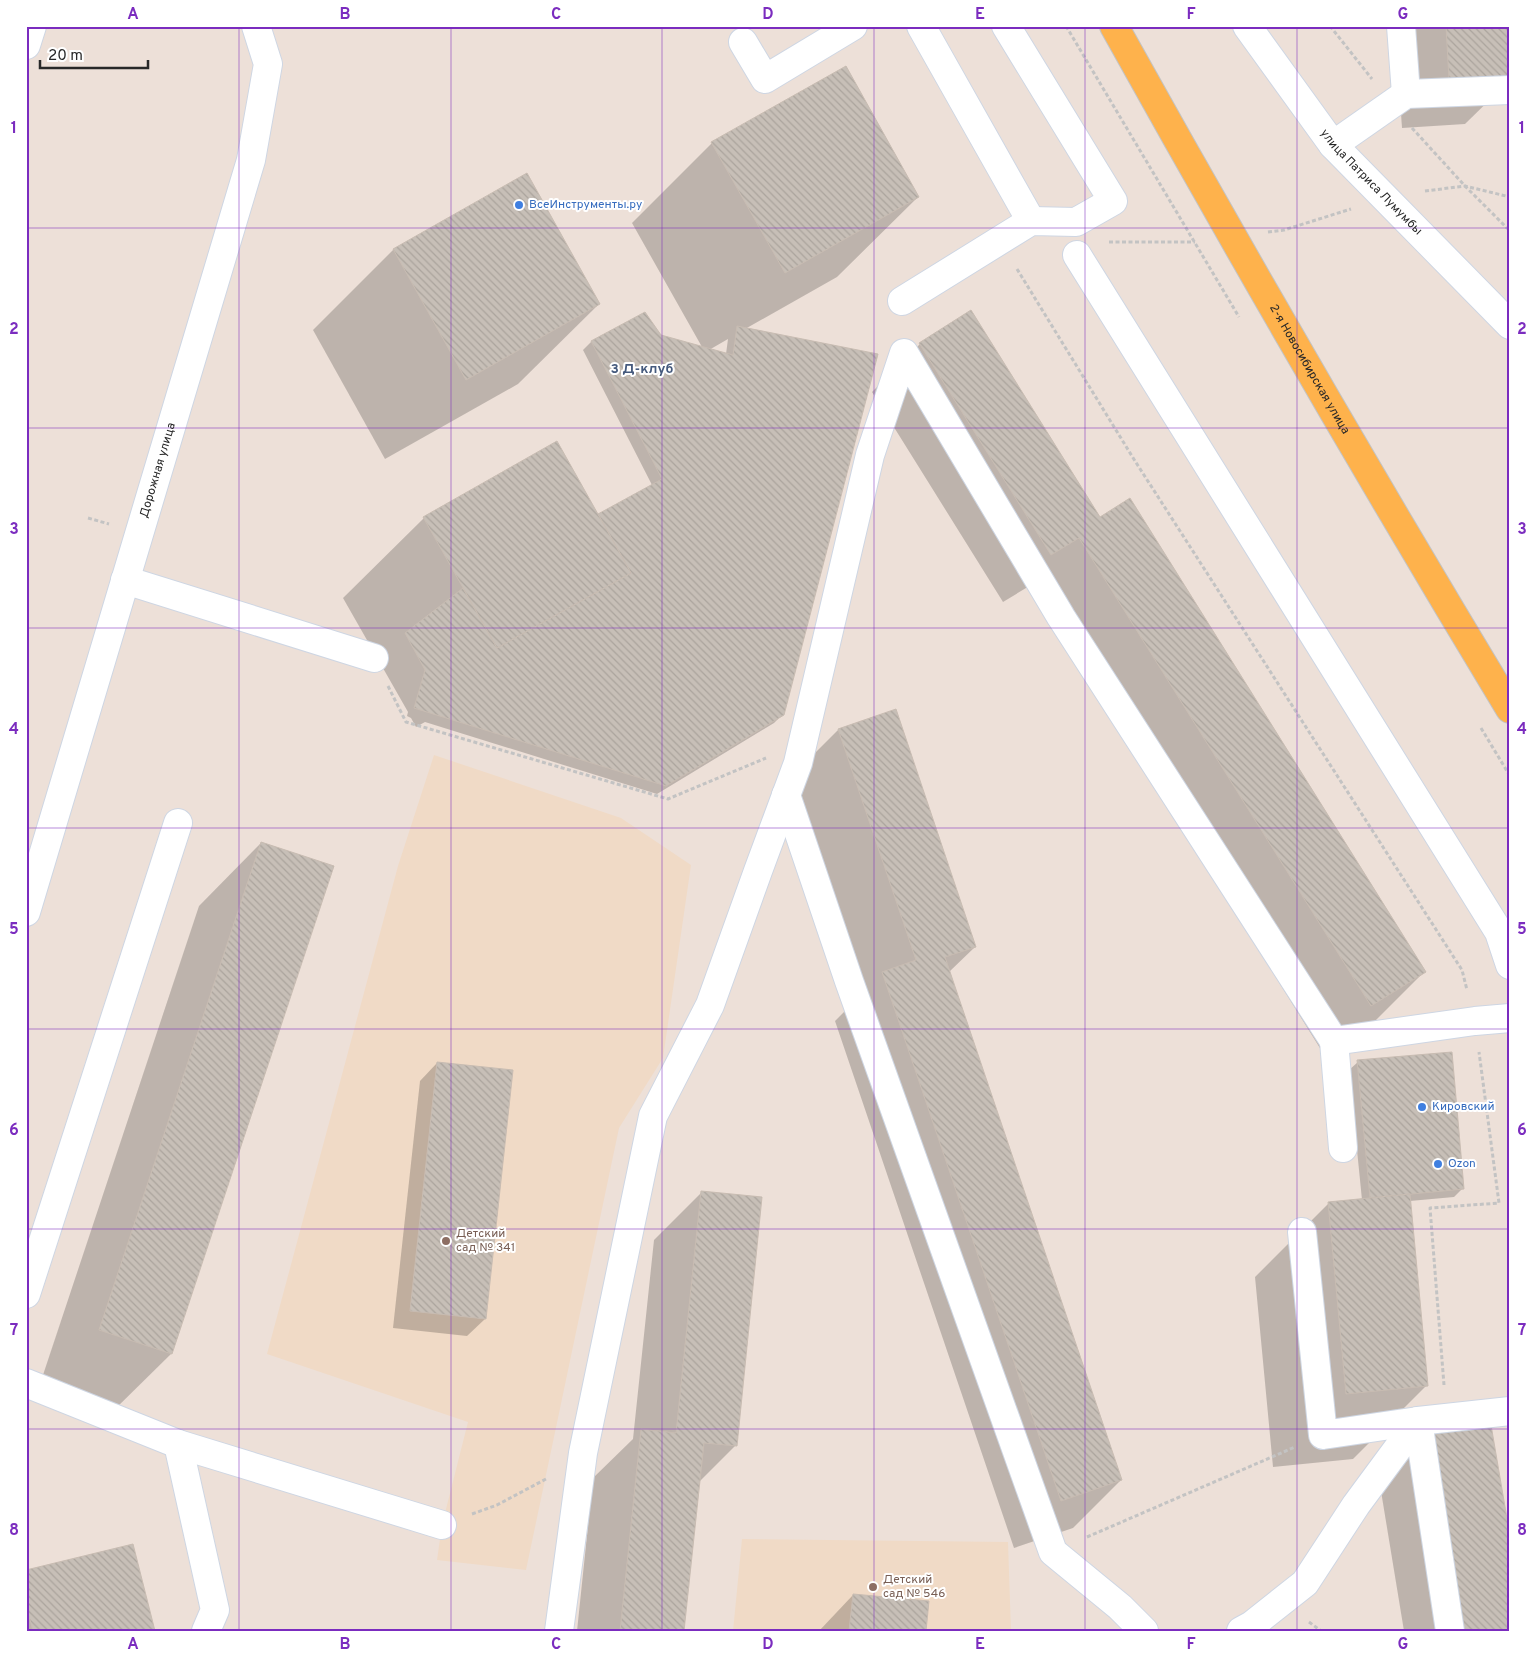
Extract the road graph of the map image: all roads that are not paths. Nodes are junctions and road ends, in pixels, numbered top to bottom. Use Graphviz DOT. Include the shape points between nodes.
graph roads {
  1 [pos="32,26"];
  2 [pos="256,26"];
  3 [pos="854,26"];
  4 [pos="921,26"];
  5 [pos="1006,26"];
  6 [pos="1114,26"];
  7 [pos="1246,26"];
  8 [pos="1401,26"];
  9 [pos="743,42"];
  10 [pos="26,45"];
  11 [pos="1510,90"];
  12 [pos="1399,99"];
  13 [pos="1333,145"];
  14 [pos="1031,222"];
  15 [pos="1077,255"];
  16 [pos="902,301"];
  17 [pos="1510,325"];
  18 [pos="125,580"];
  19 [pos="374,658"];
  20 [pos="1510,709"];
  21 [pos="786,795"];
  22 [pos="178,823"];
  23 [pos="26,912"];
  24 [pos="1510,965"];
  25 [pos="1510,1018"];
  26 [pos="1334,1041"];
  27 [pos="1343,1148"];
  28 [pos="1302,1232"];
  29 [pos="26,1294"];
  30 [pos="26,1382"];
  31 [pos="1510,1411"];
  32 [pos="1418,1421"];
  33 [pos="178,1444"];
  34 [pos="442,1525"];
  35 [pos="206,1631"];
  36 [pos="560,1631"];
  37 [pos="1144,1631"];
  38 [pos="1241,1631"];
  39 [pos="1450,1631"];
  1 -- 10 [label="street"];
  2 -- 18 [label="street, Дорожная улица" via="268,64 250,160"];
  3 -- 9 [label="street" via="765,79"];
  4 -- 14 [label="street"];
  5 -- 14 [label="street" via="1113,201 1076,222"];
  6 -- 20 [label="main road, 2-я Новосибирская улица" via="1248,265"];
  7 -- 13 [label="street, улица Патриса Лумумбы"];
  8 -- 12 [label="street"];
  11 -- 12 [label="street"];
  12 -- 13 [label="street"];
  13 -- 17 [label="street, улица Патриса Лумумбы"];
  14 -- 16 [label="street"];
  15 -- 24 [label="street" via="1499,932"];
  18 -- 19 [label="street"];
  18 -- 23 [label="street, Дорожная улица"];
  21 -- 26 [label="street" via="798,764 870,455 904,353 1061,617"];
  21 -- 36 [label="street" via="710,1005 653,1116 583,1453"];
  21 -- 37 [label="street" via="1053,1552"];
  22 -- 29 [label="street"];
  25 -- 26 [label="street"];
  26 -- 27 [label="street"];
  28 -- 32 [label="street" via="1323,1435"];
  30 -- 33 [label="street"];
  31 -- 32 [label="street"];
  32 -- 38 [label="street" via="1356,1505 1305,1583"];
  32 -- 39 [label="street"];
  33 -- 34 [label="street"];
  33 -- 35 [label="street" via="215,1610"];
}
